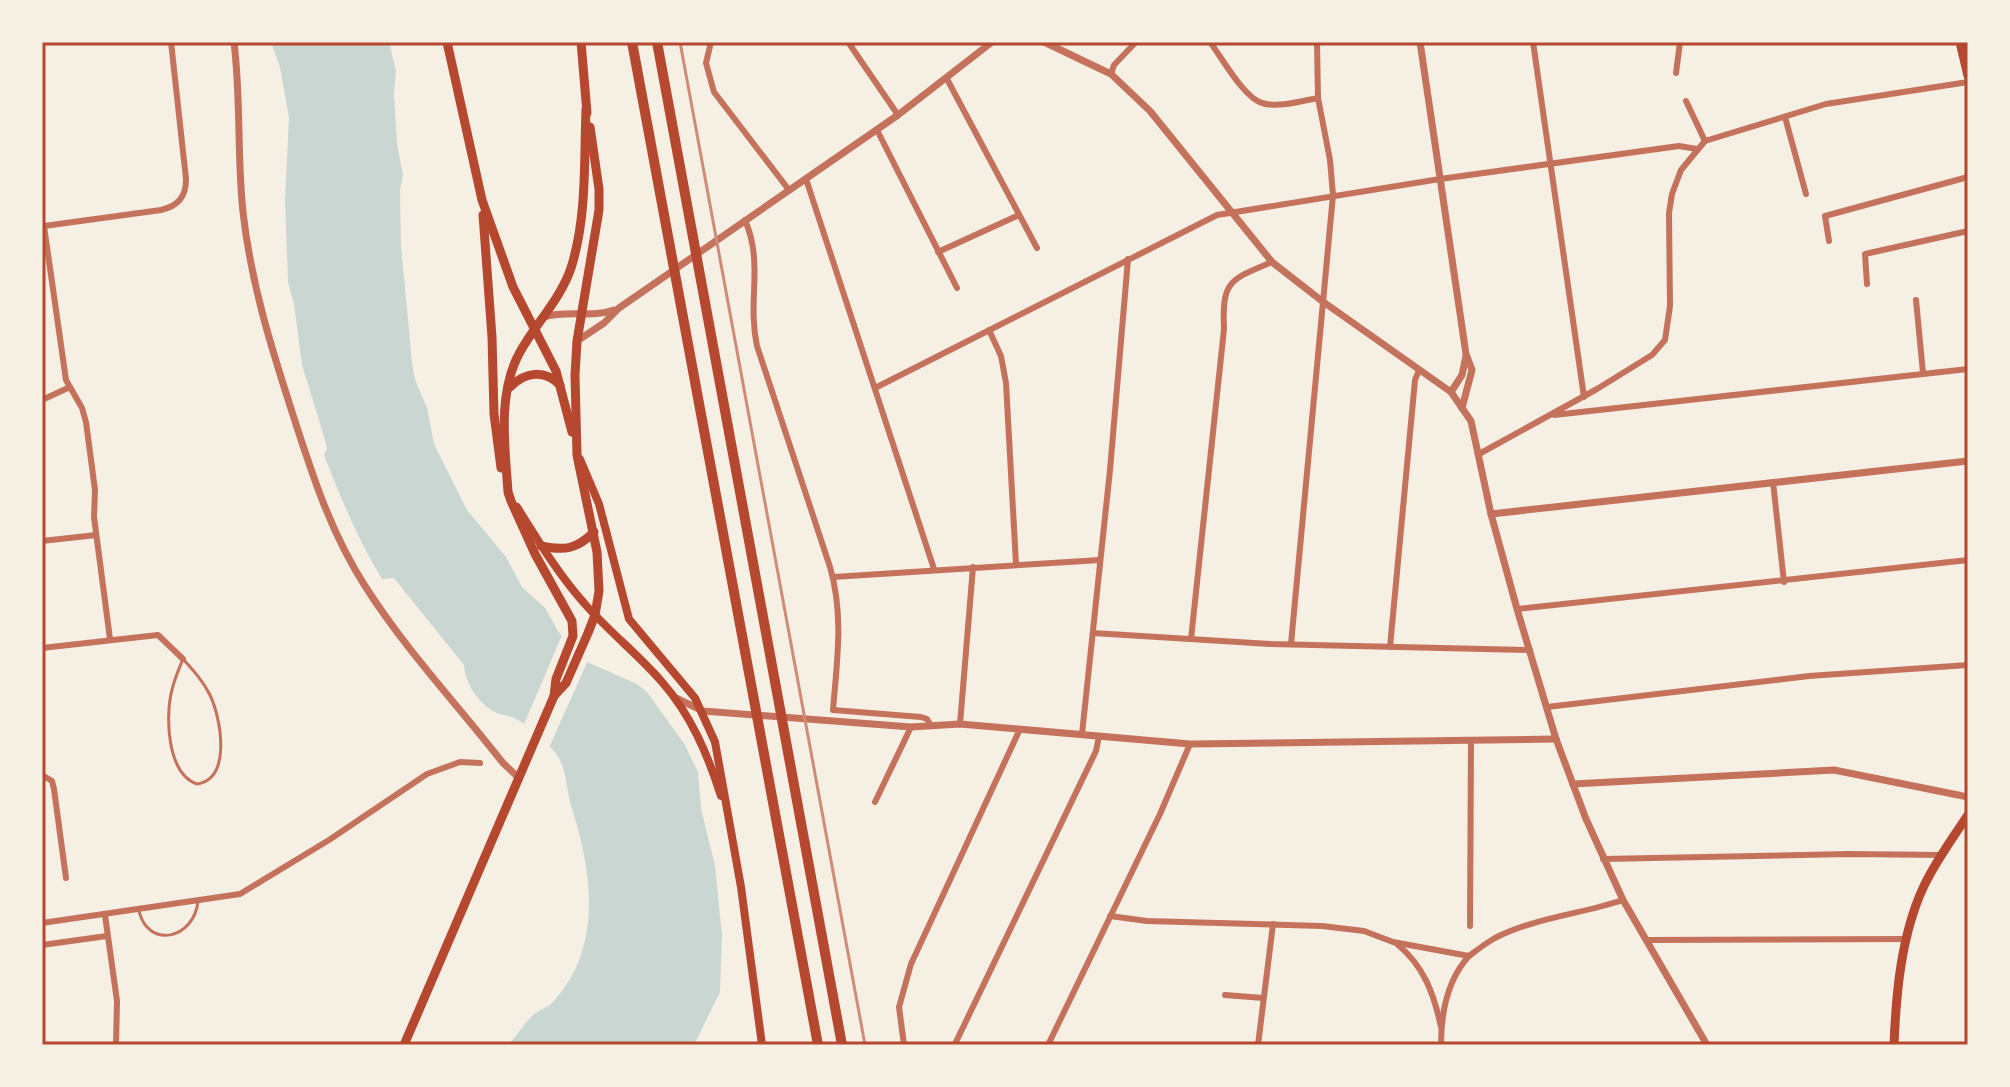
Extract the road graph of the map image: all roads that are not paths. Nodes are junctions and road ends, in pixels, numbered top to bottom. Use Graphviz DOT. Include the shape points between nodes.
graph roads {
  1 [pos="171,42"];
  2 [pos="234,42"];
  3 [pos="447,42"];
  4 [pos="581,42"];
  5 [pos="632,42"];
  6 [pos="657,42"];
  7 [pos="711,42"];
  8 [pos="848,42"];
  9 [pos="992,42"];
  10 [pos="1044,42"];
  11 [pos="1136,42"];
  12 [pos="1210,42"];
  13 [pos="1317,42"];
  14 [pos="1420,42"];
  15 [pos="1533,42"];
  16 [pos="1680,42"];
  17 [pos="1960,42"];
  18 [pos="1676,73"];
  19 [pos="1111,74"];
  20 [pos="947,79"];
  21 [pos="1968,79"];
  22 [pos="1318,98"];
  23 [pos="1686,101"];
  24 [pos="586,109"];
  25 [pos="898,115"];
  26 [pos="1785,117"];
  27 [pos="877,130"];
  28 [pos="1705,141"];
  29 [pos="1697,149"];
  30 [pos="1550,165"];
  31 [pos="1968,177"];
  32 [pos="806,179"];
  33 [pos="1440,179"];
  34 [pos="789,190"];
  35 [pos="1806,194"];
  36 [pos="1333,195"];
  37 [pos="482,200"];
  38 [pos="1231,212"];
  39 [pos="1019,215"];
  40 [pos="745,220"];
  41 [pos="44,226"];
  42 [pos="1968,231"];
  43 [pos="1829,241"];
  44 [pos="1037,248"];
  45 [pos="938,252"];
  46 [pos="1128,259"];
  47 [pos="1272,262"];
  48 [pos="1867,284"];
  49 [pos="957,288"];
  50 [pos="1916,300"];
  51 [pos="1322,301"];
  52 [pos="619,308"];
  53 [pos="582,313"];
  54 [pos="544,317"];
  55 [pos="535,329"];
  56 [pos="989,330"];
  57 [pos="577,341"];
  58 [pos="1466,354"];
  59 [pos="1968,369"];
  60 [pos="1419,370"];
  61 [pos="1923,373"];
  62 [pos="70,387"];
  63 [pos="562,387"];
  64 [pos="875,388"];
  65 [pos="508,389"];
  66 [pos="1451,392"];
  67 [pos="1584,397"];
  68 [pos="42,400"];
  69 [pos="1462,408"];
  70 [pos="1551,415"];
  71 [pos="1479,454"];
  72 [pos="577,455"];
  73 [pos="1968,461"];
  74 [pos="1773,482"];
  75 [pos="508,492"];
  76 [pos="1491,514"];
  77 [pos="594,532"];
  78 [pos="96,535"];
  79 [pos="42,541"];
  80 [pos="541,546"];
  81 [pos="1100,560"];
  82 [pos="1968,560"];
  83 [pos="1016,564"];
  84 [pos="973,567"];
  85 [pos="934,569"];
  86 [pos="833,577"];
  87 [pos="1784,582"];
  88 [pos="1517,609"];
  89 [pos="595,615"];
  90 [pos="1093,633"];
  91 [pos="110,639"];
  92 [pos="1191,639"];
  93 [pos="1291,644"];
  94 [pos="1390,647"];
  95 [pos="42,648"];
  96 [pos="1530,650"];
  97 [pos="183,659"];
  98 [pos="1968,665"];
  99 [pos="554,696"];
  100 [pos="674,697"];
  101 [pos="1547,707"];
  102 [pos="703,711"];
  103 [pos="960,724"];
  104 [pos="931,726"];
  105 [pos="911,727"];
  106 [pos="1020,729"];
  107 [pos="1082,734"];
  108 [pos="1099,736"];
  109 [pos="1556,739"];
  110 [pos="1471,741"];
  111 [pos="1190,744"];
  112 [pos="480,763"];
  113 [pos="42,775"];
  114 [pos="519,778"];
  115 [pos="1573,784"];
  116 [pos="1968,797"];
  117 [pos="875,802"];
  118 [pos="1968,815"];
  119 [pos="730,828"];
  120 [pos="1941,855"];
  121 [pos="1603,859"];
  122 [pos="66,878"];
  123 [pos="1623,900"];
  124 [pos="198,901"];
  125 [pos="138,909"];
  126 [pos="105,915"];
  127 [pos="1110,916"];
  128 [pos="42,923"];
  129 [pos="1273,924"];
  130 [pos="1470,926"];
  131 [pos="107,936"];
  132 [pos="1907,939"];
  133 [pos="1647,940"];
  134 [pos="1393,942"];
  135 [pos="42,945"];
  136 [pos="1469,956"];
  137 [pos="1225,995"];
  138 [pos="1263,998"];
  139 [pos="1441,1027"];
  140 [pos="955,1044"];
  141 [pos="116,1045"];
  142 [pos="404,1045"];
  143 [pos="762,1045"];
  144 [pos="818,1045"];
  145 [pos="842,1045"];
  146 [pos="904,1045"];
  147 [pos="1048,1045"];
  148 [pos="1258,1045"];
  149 [pos="1441,1045"];
  150 [pos="1707,1045"];
  151 [pos="1894,1045"];
  1 -- 41 [label="street" via="186,179 182,198 161,210"];
  2 -- 114 [label="street" via="243,211 253,278 327,516 387,619"];
  3 -- 37 [label="main road"];
  4 -- 24 [label="main road"];
  5 -- 144 [label="highway"];
  6 -- 145 [label="highway"];
  7 -- 34 [label="street" via="706,63 714,92"];
  8 -- 25 [label="street"];
  9 -- 20 [label="street"];
  10 -- 19 [label="street"];
  11 -- 19 [label="street"];
  12 -- 22 [label="street" via="1249,97 1274,105"];
  13 -- 22 [label="street"];
  14 -- 33 [label="street"];
  15 -- 30 [label="street"];
  16 -- 18 [label="street"];
  17 -- 21 [label="main road"];
  19 -- 38 [label="street" via="1150,111"];
  20 -- 25 [label="street"];
  20 -- 39 [label="street"];
  21 -- 26 [label="street" via="1862,96"];
  22 -- 36 [label="street"];
  23 -- 28 [label="street"];
  24 -- 53 [label="main road" via="599,197"];
  24 -- 54 [label="main road" via="576,246 563,286"];
  25 -- 27 [label="street"];
  26 -- 28 [label="street"];
  26 -- 35 [label="street"];
  27 -- 32 [label="street"];
  27 -- 45 [label="street"];
  28 -- 29 [label="street"];
  29 -- 30 [label="street" via="1679,146"];
  29 -- 67 [label="street" via="1681,170 1670,204 1665,340 1652,355"];
  30 -- 33 [label="street"];
  30 -- 67 [label="street"];
  31 -- 43 [label="street" via="1825,216"];
  32 -- 34 [label="street"];
  32 -- 64 [label="street"];
  33 -- 36 [label="street"];
  33 -- 58 [label="street"];
  34 -- 40 [label="street"];
  36 -- 38 [label="street"];
  36 -- 51 [label="street"];
  37 -- 55 [label="main road" via="506,271"];
  37 -- 75 [label="main road" via="495,431"];
  38 -- 46 [label="street"];
  38 -- 47 [label="street"];
  39 -- 44 [label="street"];
  39 -- 45 [label="street"];
  40 -- 52 [label="street"];
  40 -- 86 [label="street" via="756,253 752,310 757,346"];
  41 -- 62 [label="street"];
  42 -- 48 [label="street" via="1865,254"];
  45 -- 49 [label="street"];
  46 -- 56 [label="street"];
  46 -- 81 [label="street"];
  47 -- 51 [label="street"];
  47 -- 92 [label="street" via="1230,283 1225,292"];
  50 -- 61 [label="street"];
  51 -- 60 [label="street"];
  51 -- 93 [label="street"];
  52 -- 53 [label="street"];
  52 -- 57 [label="street"];
  53 -- 54 [label="street"];
  53 -- 57 [label="main road"];
  54 -- 55 [label="main road"];
  55 -- 63 [label="main road"];
  55 -- 65 [label="main road" via="515,361"];
  56 -- 64 [label="street"];
  56 -- 83 [label="street" via="1006,383"];
  57 -- 72 [label="main road"];
  58 -- 66 [label="street"];
  58 -- 69 [label="street" via="1472,370"];
  59 -- 61 [label="street"];
  60 -- 66 [label="street"];
  60 -- 94 [label="street"];
  61 -- 70 [label="street"];
  62 -- 68 [label="street"];
  62 -- 78 [label="street" via="85,417"];
  63 -- 65 [label="main road" via="548,376 533,374"];
  63 -- 72 [label="main road"];
  64 -- 85 [label="street"];
  65 -- 75 [label="main road"];
  66 -- 69 [label="street"];
  67 -- 70 [label="street"];
  69 -- 71 [label="street"];
  70 -- 71 [label="street"];
  71 -- 76 [label="street"];
  72 -- 77 [label="main road"];
  72 -- 102 [label="main road" via="597,498 629,619"];
  73 -- 74 [label="street"];
  74 -- 76 [label="street"];
  74 -- 87 [label="street"];
  75 -- 80 [label="main road"];
  75 -- 99 [label="main road" via="574,630"];
  76 -- 88 [label="street"];
  77 -- 80 [label="main road" via="569,549"];
  77 -- 89 [label="main road" via="600,579"];
  78 -- 79 [label="street"];
  78 -- 91 [label="street"];
  80 -- 89 [label="main road"];
  81 -- 83 [label="street"];
  81 -- 90 [label="street"];
  82 -- 87 [label="street"];
  83 -- 84 [label="street"];
  84 -- 85 [label="street"];
  84 -- 103 [label="street"];
  85 -- 86 [label="street"];
  86 -- 104 [label="street" via="840,625 833,710 921,717"];
  87 -- 88 [label="street"];
  88 -- 96 [label="street"];
  89 -- 99 [label="main road" via="566,683"];
  89 -- 100 [label="main road"];
  90 -- 92 [label="street"];
  90 -- 107 [label="street"];
  91 -- 95 [label="street"];
  91 -- 97 [label="street" via="158,635"];
  92 -- 93 [label="street"];
  93 -- 94 [label="street"];
  94 -- 96 [label="street"];
  96 -- 101 [label="street"];
  97 -- 97 [label="lane" via="169,703 170,735 183,775 197,784 214,774 220,729 209,693"];
  98 -- 101 [label="street" via="1809,676"];
  99 -- 114 [label="main road"];
  100 -- 102 [label="street"];
  100 -- 119 [label="main road" via="704,749"];
  101 -- 109 [label="street"];
  102 -- 105 [label="street"];
  102 -- 119 [label="main road" via="719,757"];
  103 -- 104 [label="street"];
  103 -- 106 [label="street"];
  104 -- 105 [label="street"];
  105 -- 117 [label="street"];
  106 -- 107 [label="street"];
  106 -- 146 [label="street" via="911,964 899,1007"];
  107 -- 108 [label="street"];
  108 -- 111 [label="street"];
  108 -- 140 [label="street"];
  109 -- 110 [label="street"];
  109 -- 115 [label="street"];
  110 -- 111 [label="street"];
  110 -- 130 [label="street"];
  111 -- 127 [label="street"];
  112 -- 124 [label="street" via="460,762 435,770 240,894"];
  113 -- 122 [label="street" via="54,789"];
  114 -- 142 [label="main road"];
  115 -- 116 [label="street" via="1834,770"];
  115 -- 121 [label="street"];
  118 -- 120 [label="main road"];
  119 -- 143 [label="main road"];
  120 -- 121 [label="street"];
  120 -- 132 [label="main road" via="1917,902"];
  121 -- 123 [label="street"];
  123 -- 133 [label="street"];
  123 -- 136 [label="street" via="1531,924"];
  124 -- 125 [label="street"];
  124 -- 125 [label="lane" via="191,925 173,934 148,928"];
  125 -- 126 [label="street"];
  126 -- 128 [label="street"];
  126 -- 131 [label="street"];
  127 -- 129 [label="street"];
  127 -- 147 [label="street"];
  129 -- 134 [label="street" via="1364,931"];
  129 -- 138 [label="street"];
  131 -- 135 [label="street"];
  131 -- 141 [label="street" via="117,1001"];
  132 -- 133 [label="street"];
  132 -- 151 [label="main road"];
  133 -- 150 [label="street"];
  134 -- 136 [label="street"];
  134 -- 139 [label="street" via="1424,975"];
  136 -- 139 [label="street" via="1452,978"];
  137 -- 138 [label="street"];
  138 -- 148 [label="street"];
  139 -- 149 [label="street"];
}
